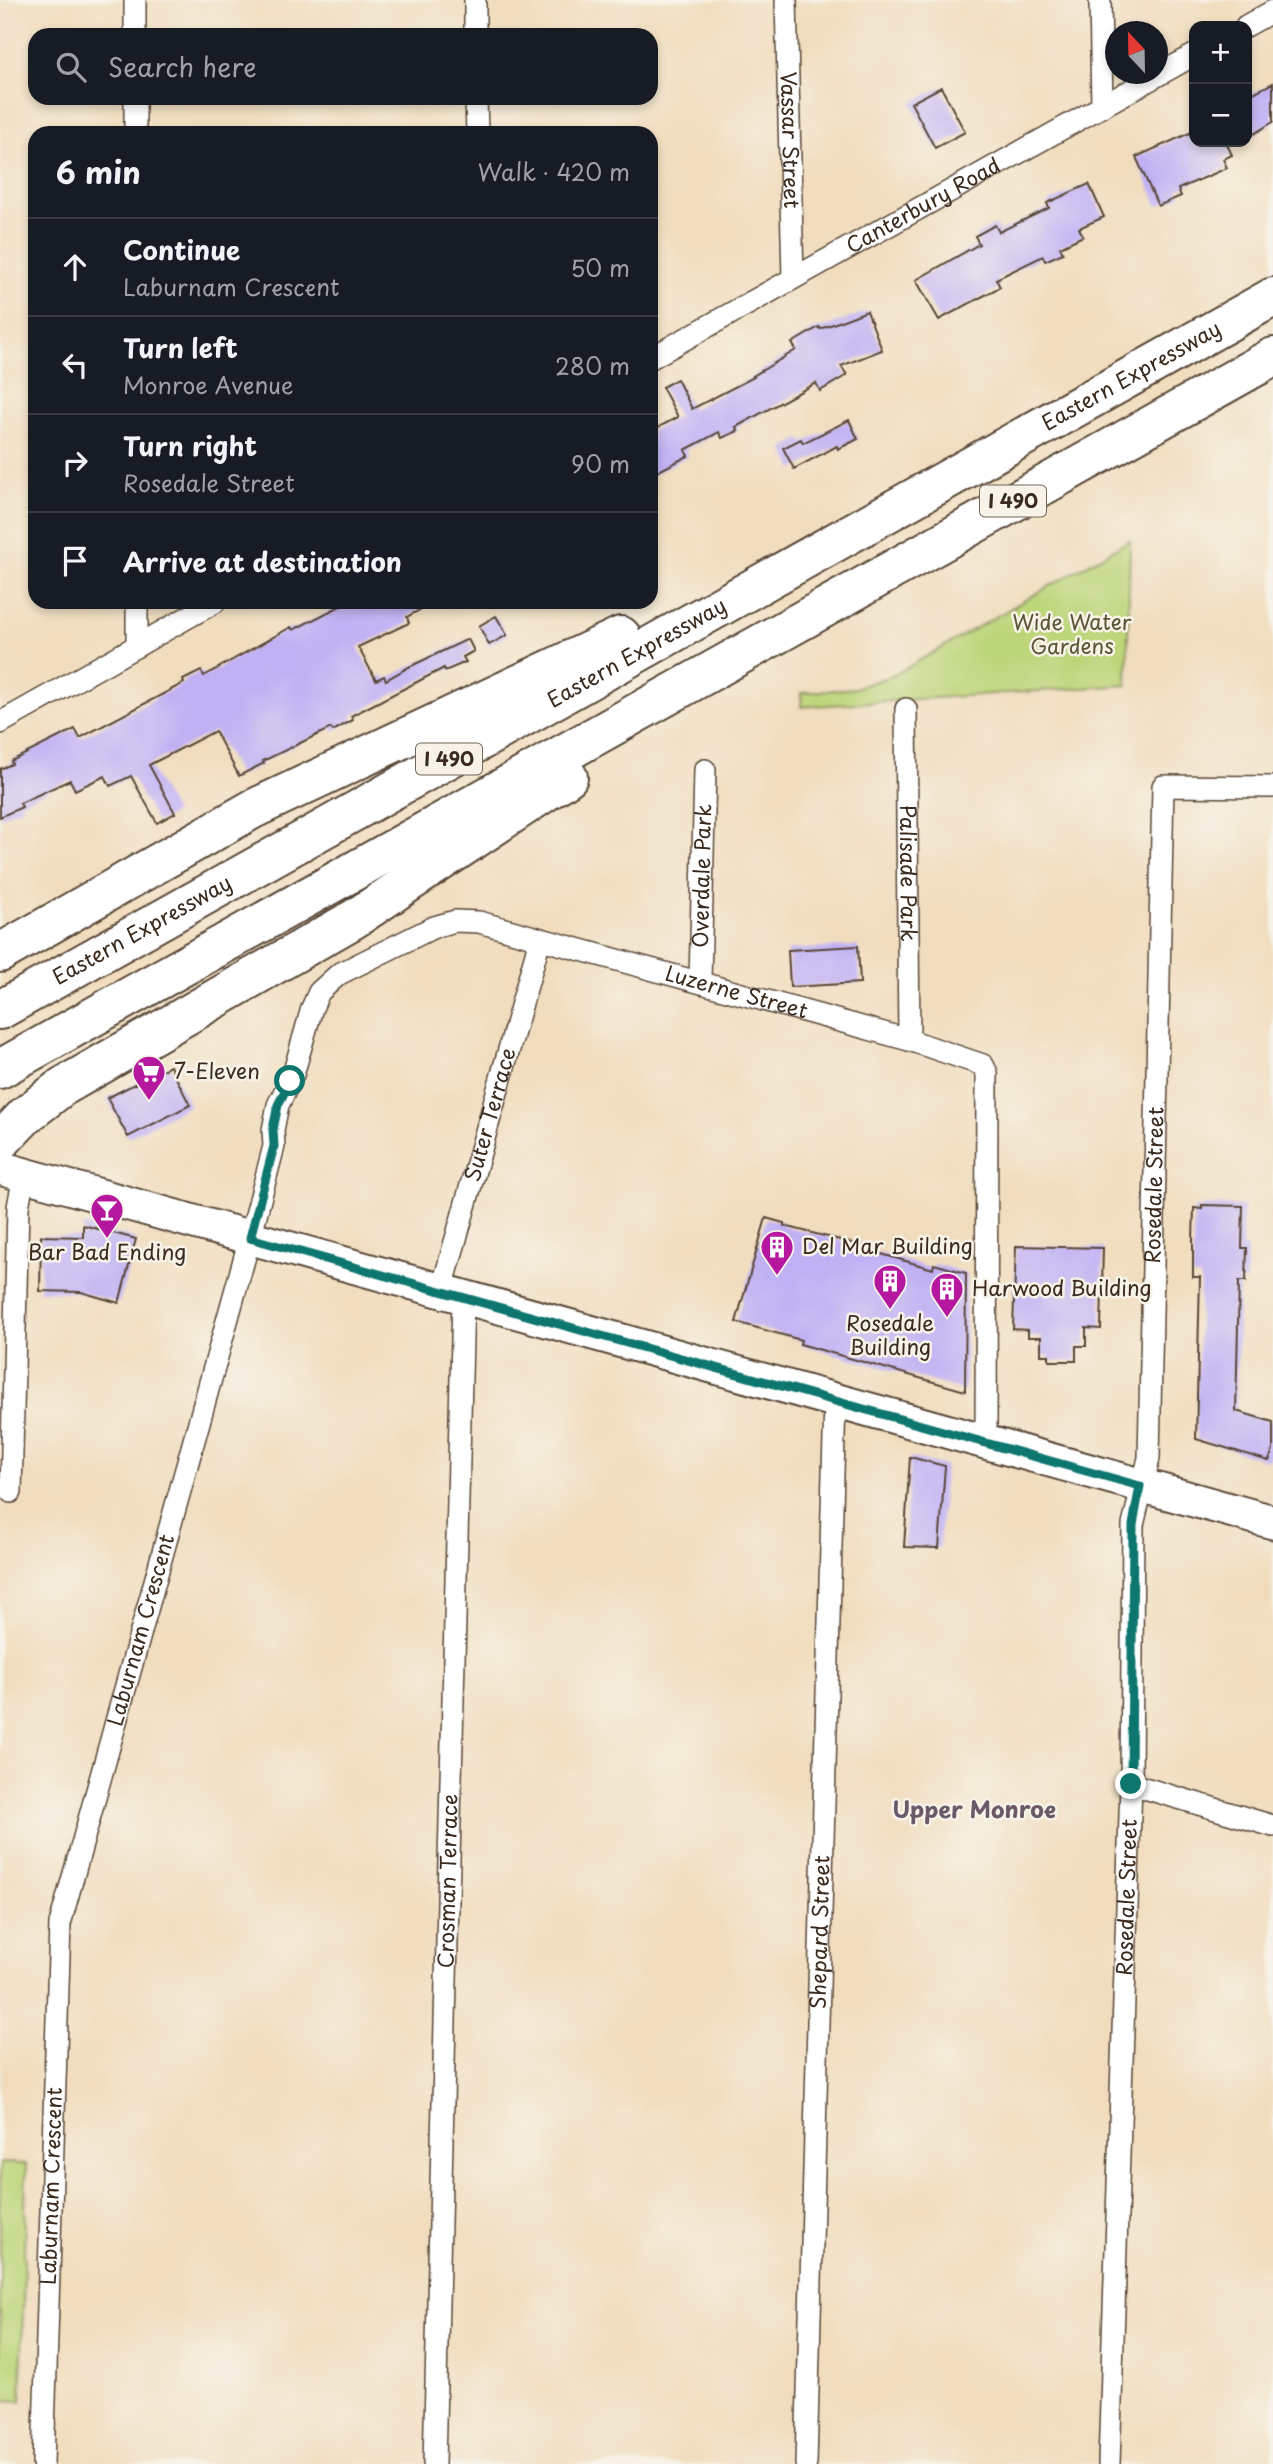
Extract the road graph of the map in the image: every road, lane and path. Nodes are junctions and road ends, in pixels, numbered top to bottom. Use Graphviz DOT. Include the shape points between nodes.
graph roads {
  1 [pos="135,0"];
  2 [pos="475,0"];
  3 [pos="786,0"];
  4 [pos="1100,0"];
  5 [pos="1273,11"];
  6 [pos="1252,23"];
  7 [pos="135,28"];
  8 [pos="475,28"];
  9 [pos="1189,58"];
  10 [pos="135,105"];
  11 [pos="476,105"];
  12 [pos="1101,106"];
  13 [pos="135,126"];
  14 [pos="477,126"];
  15 [pos="793,278"];
  16 [pos="1273,297"];
  17 [pos="658,354"];
  18 [pos="1273,357"];
  19 [pos="1273,362"];
  20 [pos="1223,385"];
  21 [pos="899,507"];
  22 [pos="137,609"];
  23 [pos="203,609"];
  24 [pos="803,618"];
  25 [pos="137,646"];
  26 [pos="906,709"];
  27 [pos="0,723"];
  28 [pos="705,770"];
  29 [pos="1273,787"];
  30 [pos="480,922"];
  31 [pos="540,939"];
  32 [pos="0,953"];
  33 [pos="700,981"];
  34 [pos="0,1010"];
  35 [pos="909,1040"];
  36 [pos="0,1069"];
  37 [pos="0,1142"];
  38 [pos="12,1172"];
  39 [pos="250,1238"];
  40 [pos="452,1295"];
  41 [pos="835,1400"];
  42 [pos="986,1443"];
  43 [pos="1140,1486"];
  44 [pos="11,1492"];
  45 [pos="1273,1522"];
  46 [pos="1131,1784"];
  47 [pos="1273,1826"];
  48 [pos="43,2464"];
  49 [pos="434,2464"];
  50 [pos="806,2464"];
  51 [pos="1109,2464"];
  1 -- 7 [label="street"];
  2 -- 8 [label="street"];
  3 -- 15 [label="street, Vassar Street"];
  4 -- 12 [label="street"];
  5 -- 6 [label="street"];
  9 -- 12 [label="street, Canterbury Road"];
  10 -- 13 [label="street"];
  11 -- 14 [label="street"];
  12 -- 15 [label="street, Canterbury Road"];
  15 -- 17 [label="street, Canterbury Road"];
  16 -- 21 [label="highway, Eastern Expressway / I 490"];
  18 -- 20 [label="highway, I 490"];
  19 -- 20 [label="highway"];
  20 -- 24 [label="highway, I 490"];
  21 -- 32 [label="highway" via="277,796"];
  21 -- 34 [label="highway, Eastern Expressway / I 490"];
  22 -- 25 [label="street"];
  23 -- 25 [label="street"];
  24 -- 36 [label="highway, I 490"];
  24 -- 37 [label="highway" via="373,908 62,1087"];
  25 -- 27 [label="street"];
  26 -- 35 [label="street, Palisade Park"];
  28 -- 33 [label="street, Overdale Park"];
  29 -- 43 [label="street, Rosedale Street" via="1163,786 1149,1458"];
  30 -- 31 [label="street, Luzerne Street"];
  30 -- 39 [label="street, Laburnam Crescent" via="434,926 325,985 312,1008 293,1074 280,1100 274,1146"];
  31 -- 33 [label="street, Luzerne Street"];
  31 -- 40 [label="street, Suter Terrace"];
  33 -- 35 [label="street, Luzerne Street"];
  35 -- 42 [label="street, Luzerne Street" via="976,1061 987,1073"];
  38 -- 39 [label="main road"];
  38 -- 44 [label="street" via="18,1207"];
  39 -- 40 [label="main road"];
  39 -- 48 [label="street, Laburnam Crescent" via="60,1924"];
  40 -- 41 [label="main road"];
  40 -- 49 [label="street, Crosman Terrace"];
  41 -- 42 [label="main road"];
  41 -- 50 [label="street, Shepard Street"];
  42 -- 43 [label="main road"];
  43 -- 45 [label="main road"];
  43 -- 46 [label="street, Rosedale Street" via="1133,1525"];
  46 -- 47 [label="street"];
  46 -- 51 [label="street, Rosedale Street"];
}
